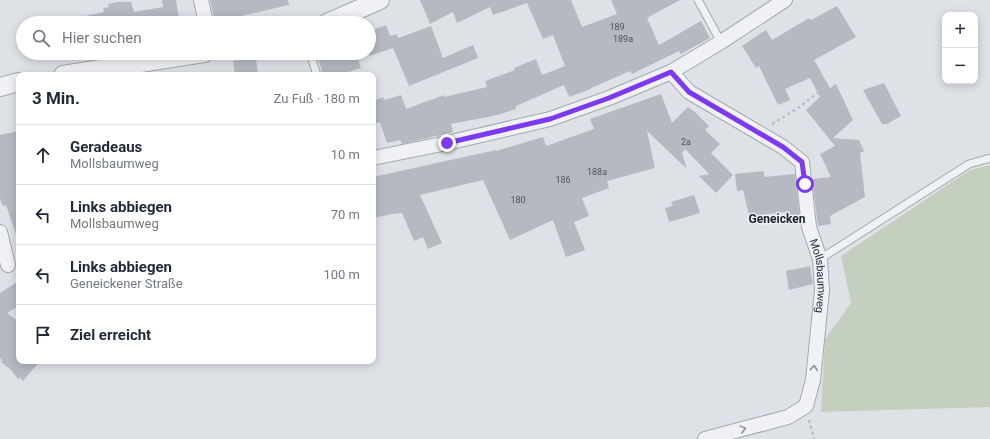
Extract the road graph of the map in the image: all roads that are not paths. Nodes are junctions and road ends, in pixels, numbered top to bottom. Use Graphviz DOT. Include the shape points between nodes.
graph roads {
  1 [pos="201,0"];
  2 [pos="380,0"];
  3 [pos="698,0"];
  4 [pos="785,0"];
  5 [pos="204,16"];
  6 [pos="343,16"];
  7 [pos="721,42"];
  8 [pos="159,60"];
  9 [pos="312,60"];
  10 [pos="82,72"];
  11 [pos="316,72"];
  12 [pos="671,72"];
  13 [pos="16,83"];
  14 [pos="0,87"];
  15 [pos="376,157"];
  16 [pos="990,158"];
  17 [pos="0,232"];
  18 [pos="820,259"];
  19 [pos="9,265"];
  20 [pos="705,439"];
  1 -- 5 [label="street"];
  2 -- 6 [label="street"];
  3 -- 7 [label="lane"];
  4 -- 7 [label="street"];
  7 -- 12 [label="street"];
  8 -- 10 [label="street"];
  9 -- 11 [label="lane"];
  12 -- 15 [label="street" via="550,119"];
  12 -- 18 [label="street, Mollsbaumweg" via="689,92 759,132 802,162 809,227"];
  13 -- 14 [label="street"];
  16 -- 18 [label="lane" via="969,164"];
  17 -- 19 [label="street"];
  20 -- 18 [label="street, Mollsbaumweg, one-way" via="788,418 806,406 813,380 822,290"];
}
